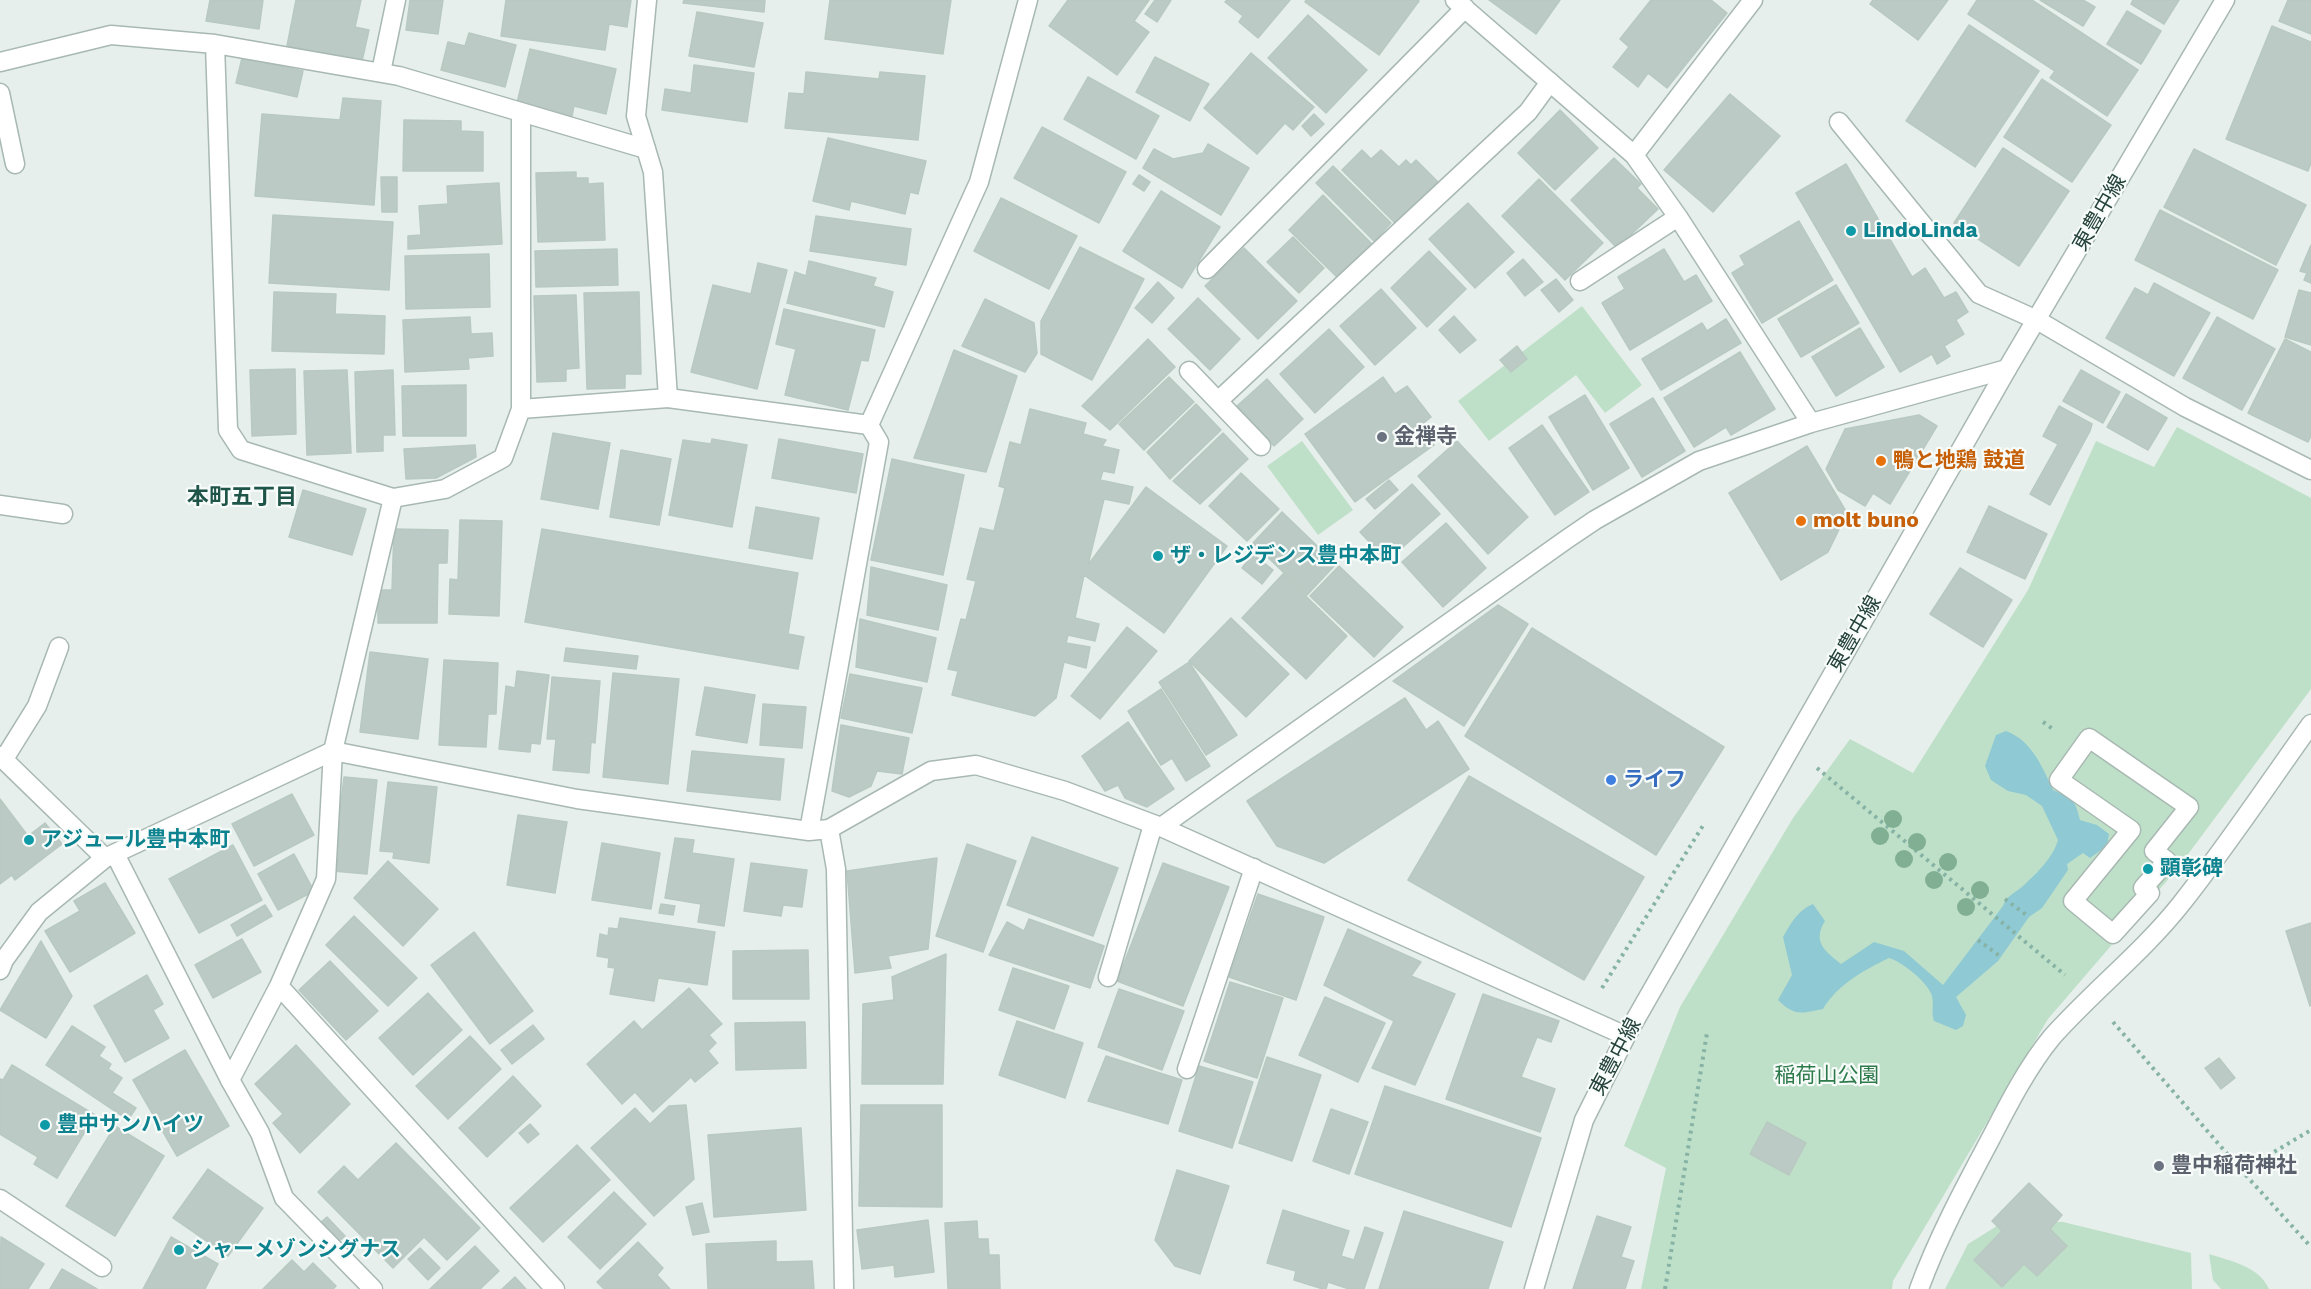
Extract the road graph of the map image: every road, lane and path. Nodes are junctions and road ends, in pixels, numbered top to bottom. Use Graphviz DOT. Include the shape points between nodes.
graph roads {
  1 [pos="396,0"];
  2 [pos="647,0"];
  3 [pos="1028,0"];
  4 [pos="1753,0"];
  5 [pos="2225,0"];
  6 [pos="1460,4"];
  7 [pos="215,44"];
  8 [pos="0,62"];
  9 [pos="381,72"];
  10 [pos="1550,82"];
  11 [pos="0,93"];
  12 [pos="521,112"];
  13 [pos="1839,122"];
  14 [pos="645,149"];
  15 [pos="1635,155"];
  16 [pos="15,164"];
  17 [pos="1678,217"];
  18 [pos="1207,269"];
  19 [pos="1580,281"];
  20 [pos="2037,320"];
  21 [pos="2007,369"];
  22 [pos="1189,371"];
  23 [pos="668,398"];
  24 [pos="1218,401"];
  25 [pos="521,410"];
  26 [pos="1811,423"];
  27 [pos="869,425"];
  28 [pos="1261,446"];
  29 [pos="2311,470"];
  30 [pos="393,498"];
  31 [pos="0,505"];
  32 [pos="63,514"];
  33 [pos="59,647"];
  34 [pos="2311,724"];
  35 [pos="2089,738"];
  36 [pos="1791,746"];
  37 [pos="333,751"];
  38 [pos="2,758"];
  39 [pos="1157,826"];
  40 [pos="829,829"];
  41 [pos="809,831"];
  42 [pos="110,856"];
  43 [pos="1254,868"];
  44 [pos="2005,900"];
  45 [pos="2028,917"];
  46 [pos="1978,940"];
  47 [pos="2001,957"];
  48 [pos="0,970"];
  49 [pos="1107,977"];
  50 [pos="279,987"];
  51 [pos="2090,996"];
  52 [pos="1707,1033"];
  53 [pos="1626,1036"];
  54 [pos="1187,1070"];
  55 [pos="230,1080"];
  56 [pos="2311,1130"];
  57 [pos="2242,1172"];
  58 [pos="0,1199"];
  59 [pos="2311,1247"];
  60 [pos="102,1267"];
  61 [pos="373,1289"];
  62 [pos="555,1289"];
  63 [pos="844,1289"];
  64 [pos="1533,1289"];
  65 [pos="1665,1289"];
  66 [pos="1919,1289"];
  1 -- 9 [label="street"];
  2 -- 14 [label="street" via="636,116"];
  3 -- 27 [label="street" via="979,182"];
  4 -- 15 [label="street"];
  5 -- 20 [label="street, 東豊中線"];
  6 -- 10 [label="street"];
  6 -- 18 [label="street"];
  7 -- 8 [label="street" via="111,35"];
  7 -- 9 [label="street"];
  7 -- 30 [label="street" via="228,430 242,450"];
  9 -- 12 [label="street"];
  10 -- 15 [label="street"];
  10 -- 24 [label="street" via="1528,112"];
  11 -- 16 [label="street"];
  12 -- 14 [label="street"];
  12 -- 25 [label="street"];
  13 -- 20 [label="street" via="1979,294"];
  14 -- 23 [label="street" via="653,172"];
  15 -- 17 [label="street"];
  17 -- 19 [label="street"];
  17 -- 26 [label="street"];
  20 -- 21 [label="street, 東豊中線"];
  20 -- 29 [label="street" via="2185,407"];
  21 -- 26 [label="street"];
  21 -- 36 [label="street, 東豊中線"];
  22 -- 24 [label="street"];
  23 -- 25 [label="street"];
  23 -- 27 [label="street"];
  24 -- 28 [label="street"];
  25 -- 30 [label="street" via="503,458 445,489"];
  26 -- 39 [label="street" via="1699,461 1595,520"];
  27 -- 41 [label="street" via="879,442"];
  30 -- 37 [label="street"];
  31 -- 32 [label="street"];
  33 -- 38 [label="street" via="37,706"];
  34 -- 51 [label="street" via="2182,903 2144,948"];
  35 -- 35 [label="street" via="2189,807 2154,851 2167,861 2143,888 2150,893 2113,934 2073,901 2131,830 2059,780"];
  36 -- 51 [label="path"];
  36 -- 53 [label="street, 東豊中線"];
  37 -- 41 [label="street" via="577,800"];
  37 -- 42 [label="street"];
  37 -- 50 [label="street" via="326,879"];
  38 -- 42 [label="street"];
  39 -- 40 [label="street" via="1065,791 976,765 931,771"];
  39 -- 43 [label="street"];
  39 -- 49 [label="street"];
  40 -- 41 [label="street"];
  40 -- 63 [label="street" via="836,869"];
  42 -- 48 [label="street" via="39,912"];
  42 -- 55 [label="street"];
  43 -- 53 [label="street"];
  43 -- 54 [label="street"];
  44 -- 45 [label="path"];
  46 -- 47 [label="path"];
  50 -- 55 [label="street"];
  50 -- 62 [label="street"];
  51 -- 57 [label="path"];
  51 -- 66 [label="street" via="2051,1040 2012,1099 1966,1184"];
  52 -- 65 [label="path"];
  53 -- 64 [label="street, 東豊中線" via="1584,1120"];
  55 -- 61 [label="street" via="260,1133 284,1198"];
  56 -- 57 [label="path"];
  57 -- 59 [label="path"];
  58 -- 60 [label="street"];
}
